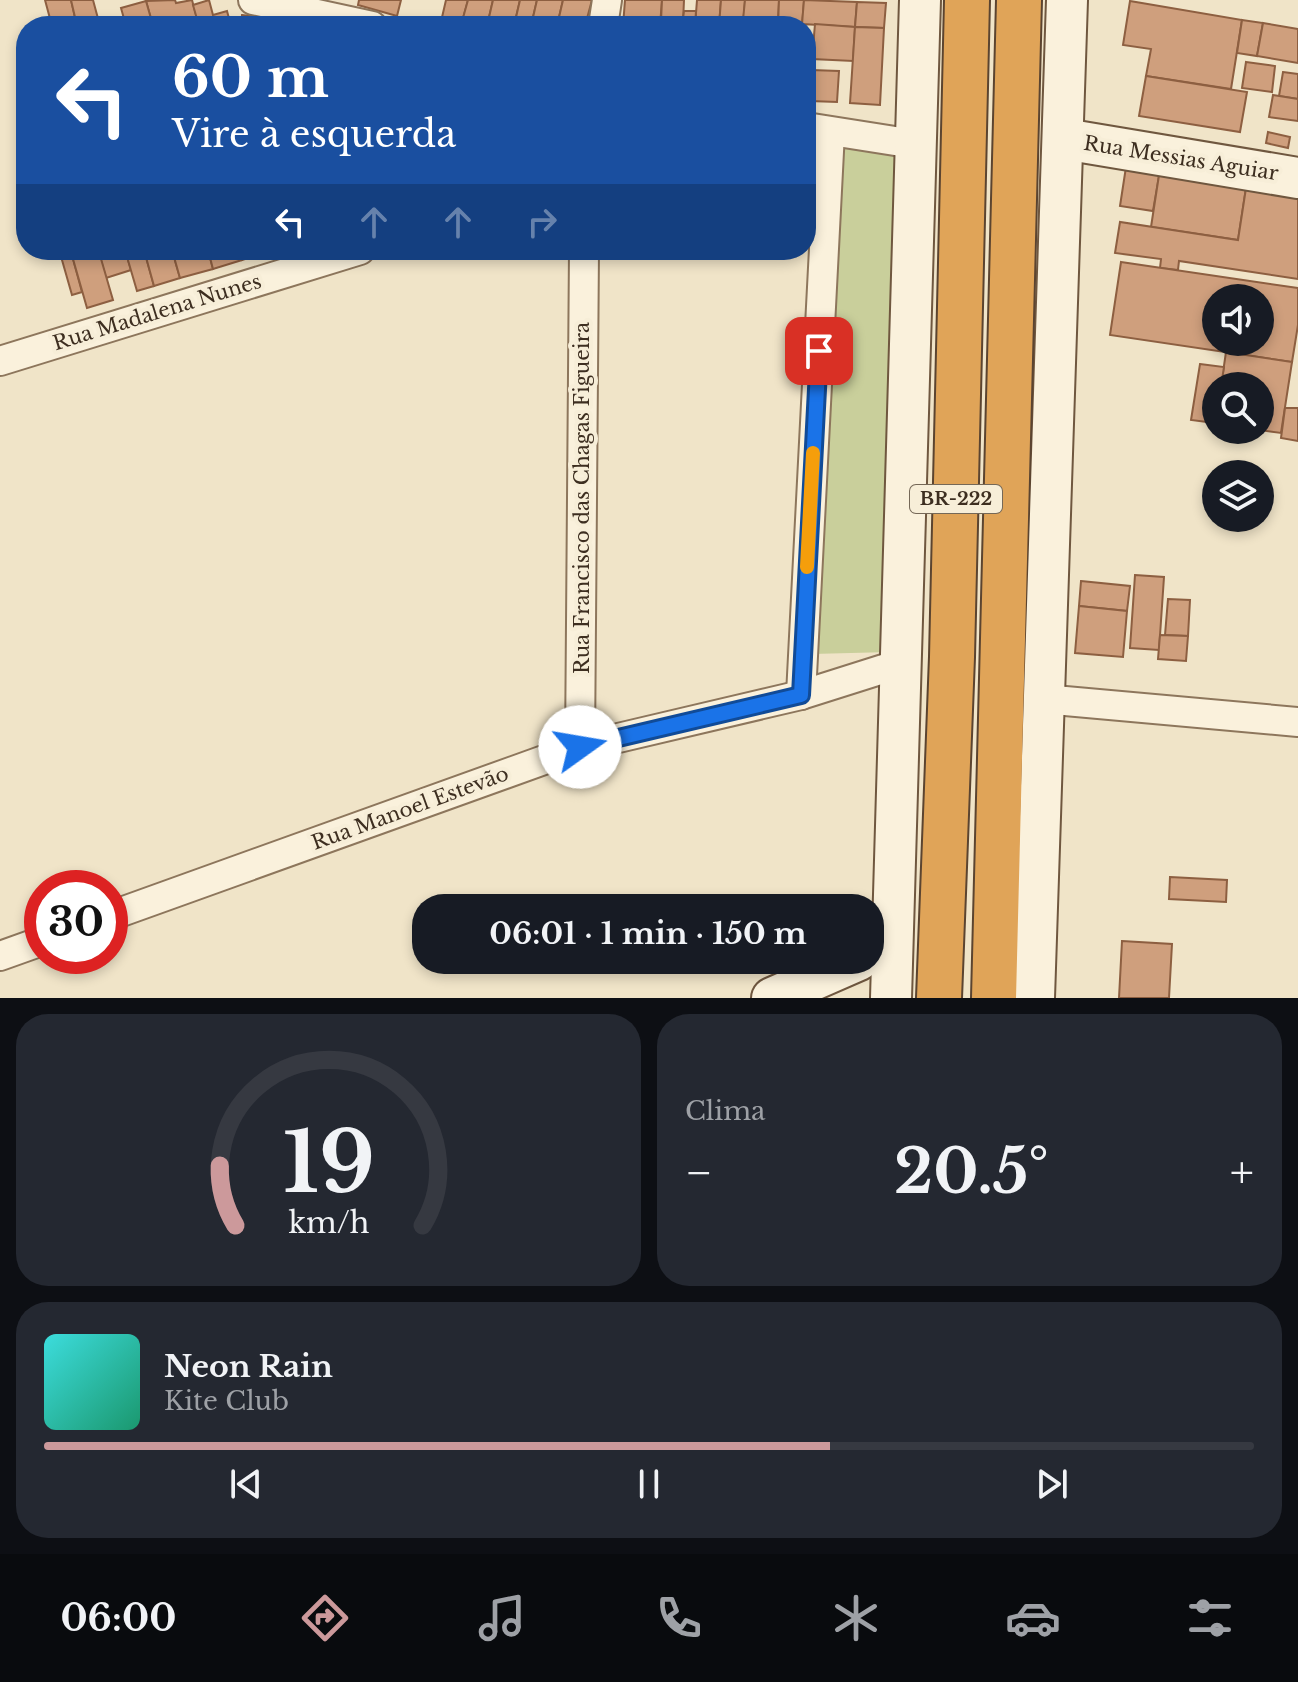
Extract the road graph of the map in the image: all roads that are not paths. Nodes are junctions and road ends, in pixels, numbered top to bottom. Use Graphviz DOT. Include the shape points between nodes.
graph roads {
  1 [pos="253,0"];
  2 [pos="920,0"];
  3 [pos="967,0"];
  4 [pos="1019,0"];
  5 [pos="1067,0"];
  6 [pos="303,5"];
  7 [pos="339,16"];
  8 [pos="818,130"];
  9 [pos="1064,139"];
  10 [pos="914,144"];
  11 [pos="1298,178"];
  12 [pos="816,196"];
  13 [pos="328,260"];
  14 [pos="584,260"];
  15 [pos="814,260"];
  16 [pos="0,361"];
  17 [pos="899,664"];
  18 [pos="801,695"];
  19 [pos="1043,699"];
  20 [pos="1298,722"];
  21 [pos="580,747"];
  22 [pos="879,894"];
  23 [pos="128,910"];
  24 [pos="24,947"];
  25 [pos="0,956"];
  26 [pos="828,974"];
  27 [pos="882,974"];
  28 [pos="772,998"];
  29 [pos="891,998"];
  30 [pos="939,998"];
  31 [pos="994,998"];
  32 [pos="1034,998"];
  1 -- 6 [label="street"];
  2 -- 10 [label="main road, BR-222"];
  3 -- 30 [label="highway, BR-222"];
  4 -- 31 [label="highway, BR-222"];
  5 -- 9 [label="main road"];
  6 -- 7 [label="street"];
  8 -- 10 [label="street"];
  8 -- 12 [label="street"];
  9 -- 11 [label="main road, Rua Messias Aguiar"];
  9 -- 19 [label="main road"];
  10 -- 17 [label="main road, BR-222"];
  13 -- 16 [label="street, Rua Madalena Nunes"];
  14 -- 21 [label="street, Rua Francisco das Chagas Figueira"];
  15 -- 18 [label="street"];
  17 -- 18 [label="street, Rua Manoel Estevão"];
  17 -- 22 [label="main road, BR-222"];
  18 -- 21 [label="street, Rua Manoel Estevão"];
  19 -- 20 [label="street"];
  19 -- 32 [label="main road"];
  21 -- 23 [label="street, Rua Manoel Estevão"];
  24 -- 25 [label="street"];
  26 -- 28 [label="main road"];
  27 -- 29 [label="main road, BR-222"];
}
